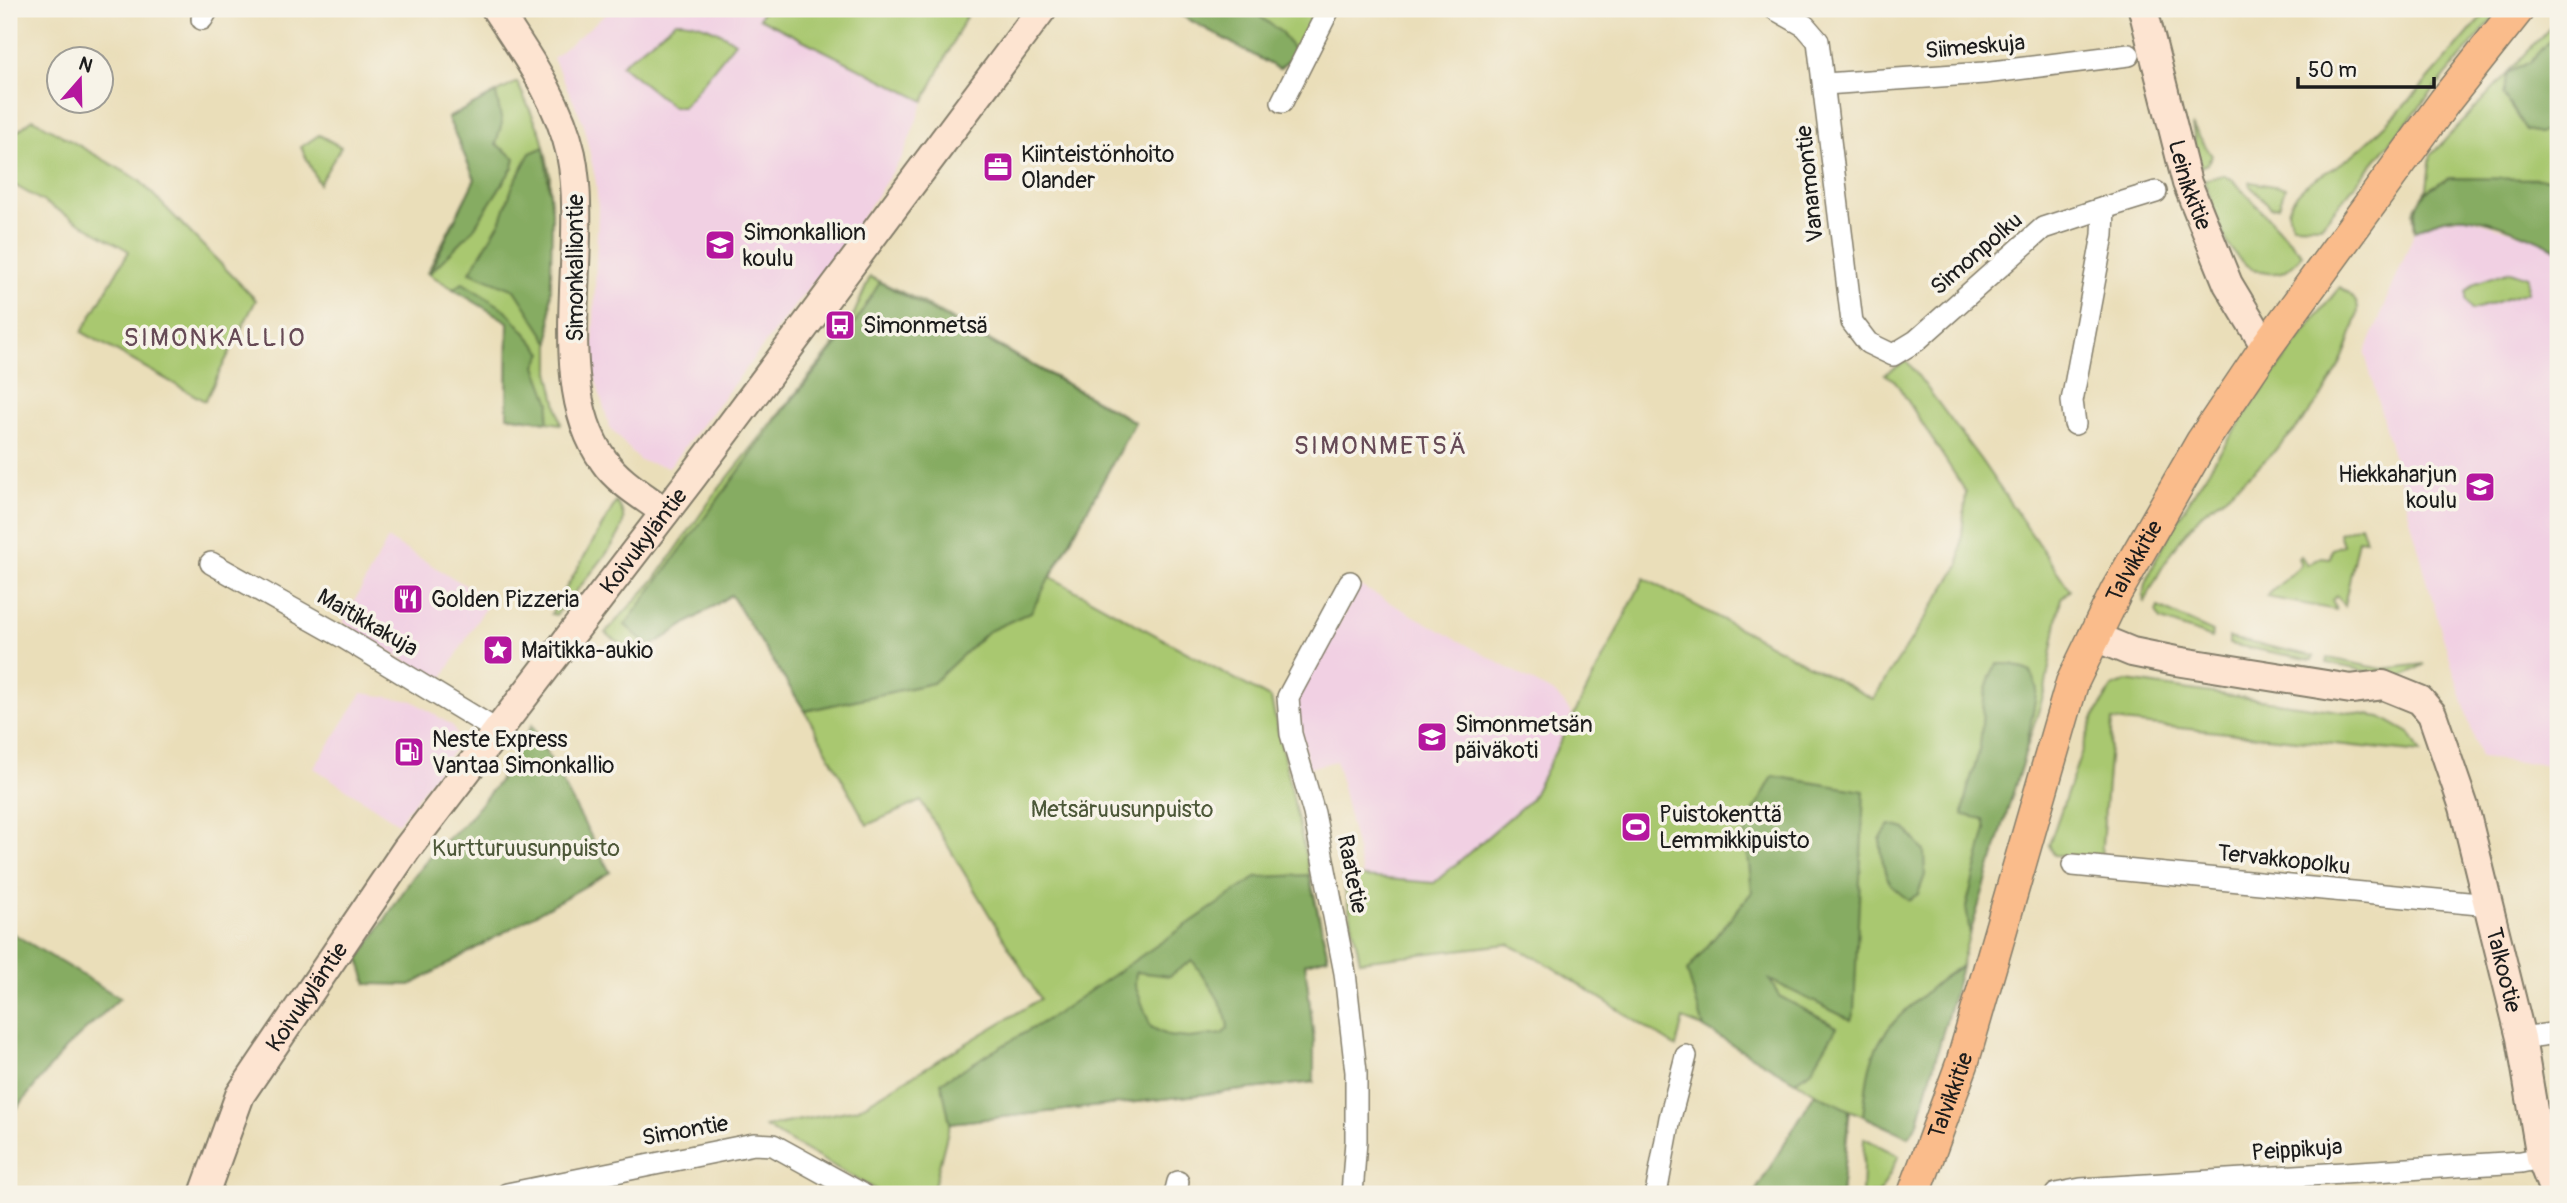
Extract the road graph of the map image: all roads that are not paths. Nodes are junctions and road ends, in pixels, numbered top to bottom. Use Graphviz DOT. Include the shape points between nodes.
graph roads {
  1 [pos="496,9"];
  2 [pos="1042,9"];
  3 [pos="1329,9"];
  4 [pos="1775,9"];
  5 [pos="2143,9"];
  6 [pos="2518,9"];
  7 [pos="2129,55"];
  8 [pos="1825,84"];
  9 [pos="1282,102"];
  10 [pos="2156,192"];
  11 [pos="2104,208"];
  12 [pos="2266,347"];
  13 [pos="1893,355"];
  14 [pos="2075,424"];
  15 [pos="665,512"];
  16 [pos="211,563"];
  17 [pos="1350,582"];
  18 [pos="2093,636"];
  19 [pos="496,730"];
  20 [pos="2073,865"];
  21 [pos="2489,905"];
  22 [pos="2558,1032"];
  23 [pos="2521,1038"];
  24 [pos="1686,1056"];
  25 [pos="2541,1158"];
  26 [pos="204,1194"];
  27 [pos="507,1194"];
  28 [pos="862,1194"];
  29 [pos="1352,1194"];
  30 [pos="1656,1194"];
  31 [pos="1914,1194"];
  32 [pos="2056,1194"];
  33 [pos="2555,1194"];
  1 -- 15 [label="main road, Simonkalliontie" via="541,78 570,153 576,189 576,394 581,419 605,464"];
  2 -- 15 [label="main road, Koivukyläntie"];
  3 -- 9 [label="street"];
  4 -- 8 [label="street, Vanamontie" via="1813,33"];
  5 -- 12 [label="main road, Leinikkitie" via="2191,195 2228,284"];
  6 -- 12 [label="main road, Talvikkitie" via="2445,101"];
  7 -- 8 [label="street, Siimeskuja" via="1984,73"];
  8 -- 13 [label="street, Vanamontie" via="1852,322 1868,343"];
  10 -- 11 [label="street, Simonpolku"];
  11 -- 13 [label="street, Simonpolku" via="2043,228 1916,341"];
  11 -- 14 [label="street" via="2072,401"];
  12 -- 18 [label="main road, Talvikkitie" via="2202,442"];
  15 -- 19 [label="main road, Koivukyläntie"];
  16 -- 19 [label="street, Maitikkakuja"];
  17 -- 29 [label="street, Raatetie" via="1288,697 1292,734 1314,813 1345,973 1356,1072"];
  18 -- 21 [label="main road, Talkootie" via="2141,654 2351,689 2414,719 2443,746"];
  18 -- 31 [label="main road, Talvikkitie" via="2052,743 1962,1064"];
  19 -- 26 [label="main road, Koivukyläntie" via="406,850 240,1095"];
  20 -- 21 [label="street, Tervakkopolku"];
  21 -- 23 [label="main road, Talkootie"];
  22 -- 23 [label="street"];
  23 -- 25 [label="main road, Talkootie"];
  24 -- 30 [label="street"];
  25 -- 32 [label="street, Peippikuja"];
  25 -- 33 [label="main road, Talkootie"];
  27 -- 28 [label="street, Simontie" via="754,1144 773,1145"];
}
